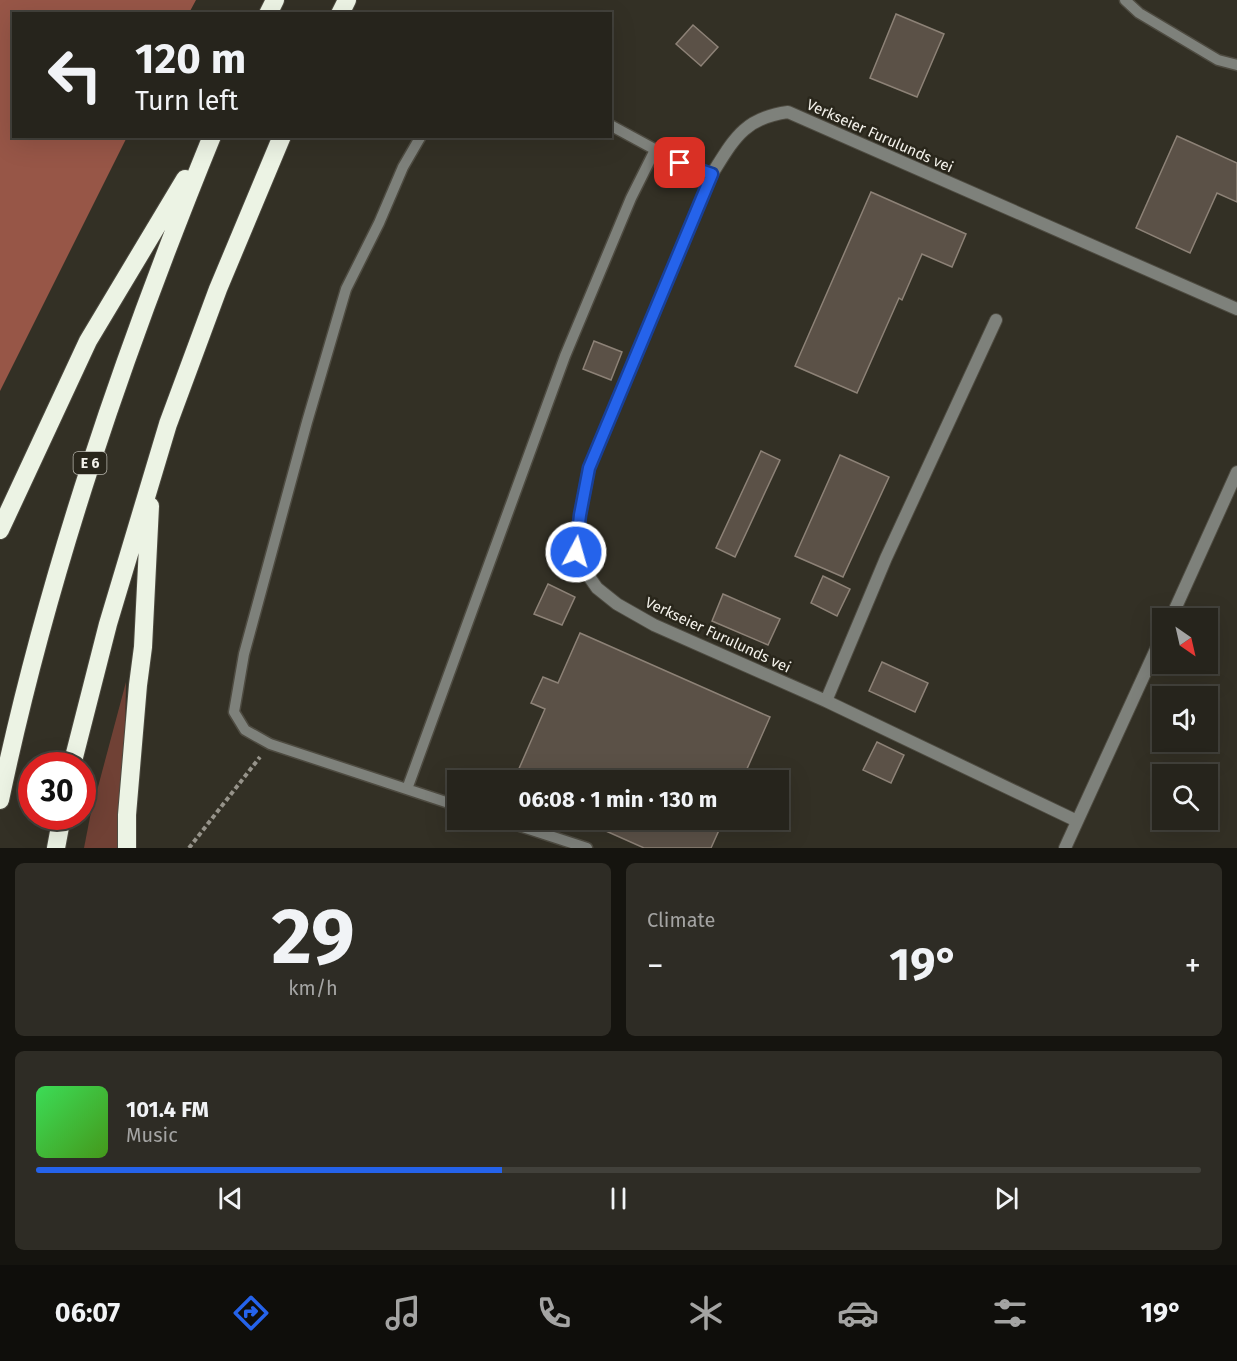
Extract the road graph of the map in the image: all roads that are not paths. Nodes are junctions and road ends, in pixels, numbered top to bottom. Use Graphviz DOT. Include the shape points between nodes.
graph roads {
  1 [pos="1125,0"];
  2 [pos="1237,65"];
  3 [pos="612,126"];
  4 [pos="210,138"];
  5 [pos="210,138"];
  6 [pos="281,138"];
  7 [pos="420,138"];
  8 [pos="655,150"];
  9 [pos="712,174"];
  10 [pos="1237,309"];
  11 [pos="996,320"];
  12 [pos="1237,472"];
  13 [pos="152,474"];
  14 [pos="0,530"];
  15 [pos="1176,608"];
  16 [pos="1152,658"];
  17 [pos="826,701"];
  18 [pos="75,752"];
  19 [pos="407,789"];
  20 [pos="0,800"];
  21 [pos="447,802"];
  22 [pos="1077,821"];
  23 [pos="59,830"];
  24 [pos="532,830"];
  25 [pos="56,848"];
  26 [pos="127,848"];
  27 [pos="587,848"];
  28 [pos="1065,848"];
  1 -- 2 [label="lane" via="1139,13 1218,60"];
  3 -- 8 [label="lane"];
  4 -- 14 [label="highway, E 6" via="88,341"];
  5 -- 20 [label="highway, E 6" via="99,435 65,543"];
  6 -- 13 [label="highway" via="214,300"];
  7 -- 19 [label="lane" via="346,289 244,654 234,712 244,730 270,744"];
  8 -- 9 [label="lane"];
  8 -- 19 [label="lane" via="565,356"];
  9 -- 10 [label="street, Verkseier Furulunds vei" via="732,142 749,125 767,115 788,112"];
  9 -- 17 [label="street, Verkseier Furulunds vei" via="589,468 576,552 597,588 617,604 654,625"];
  11 -- 17 [label="street" via="886,558"];
  12 -- 15 [label="street"];
  13 -- 18 [label="highway"];
  13 -- 26 [label="highway"];
  16 -- 22 [label="street"];
  17 -- 22 [label="street, Verkseier Furulunds vei"];
  19 -- 21 [label="lane"];
  22 -- 28 [label="street"];
  23 -- 25 [label="highway"];
  24 -- 27 [label="lane"];
}
